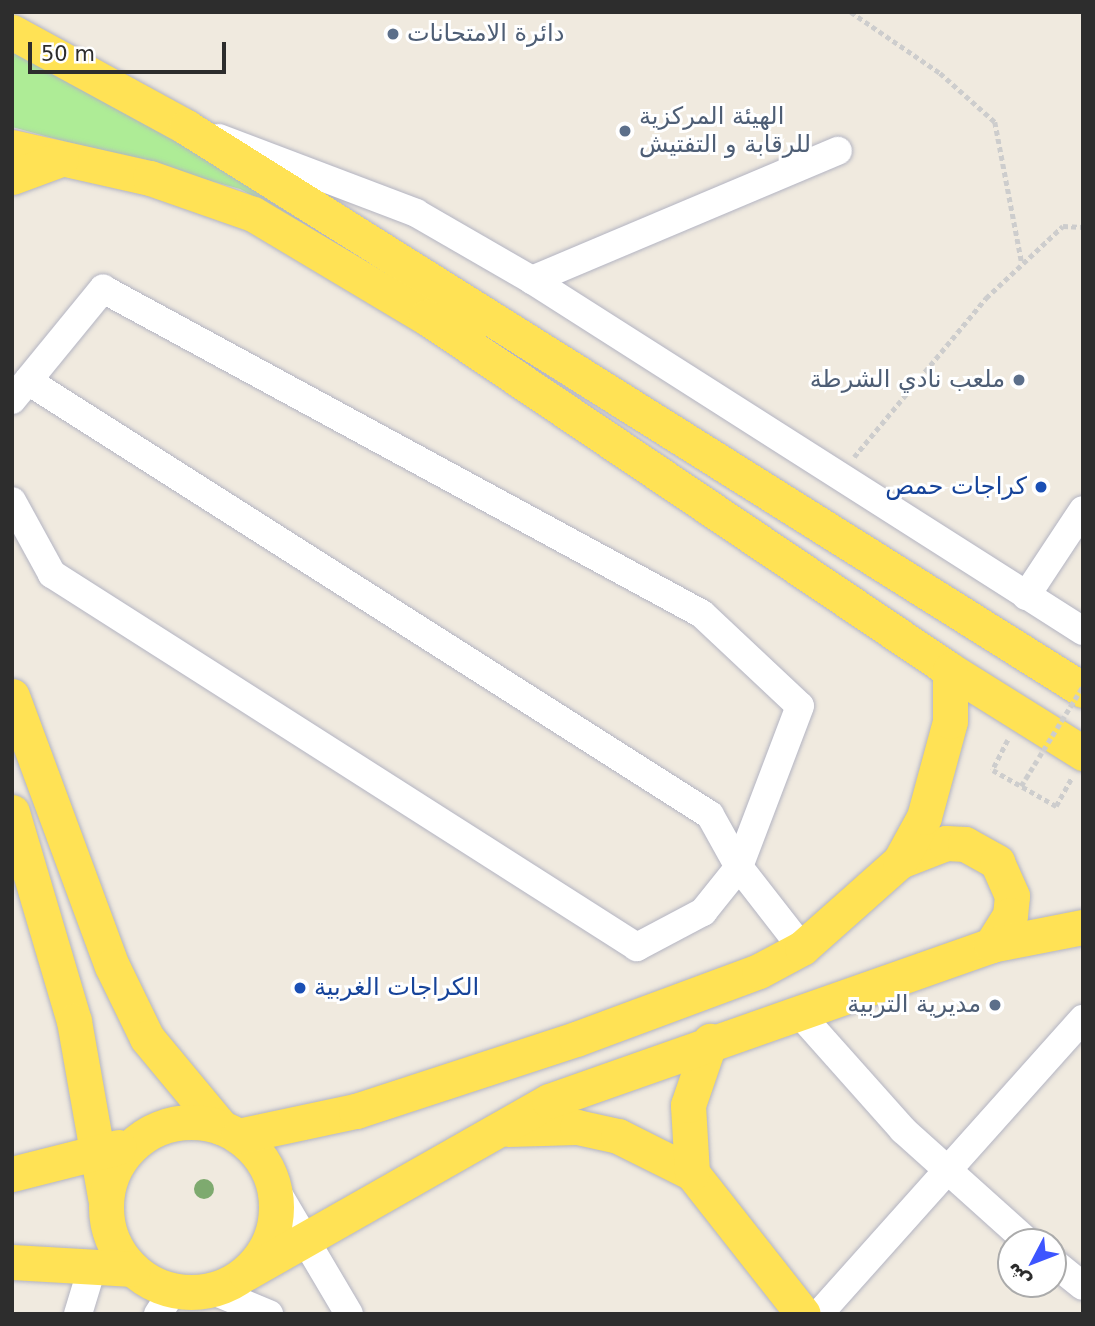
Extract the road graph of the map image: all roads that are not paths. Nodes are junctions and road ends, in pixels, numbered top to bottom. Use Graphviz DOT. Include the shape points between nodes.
graph roads {
  1 [pos="12,32"];
  2 [pos="186,127"];
  3 [pos="12,147"];
  4 [pos="838,151"];
  5 [pos="61,159"];
  6 [pos="12,177"];
  7 [pos="532,280"];
  8 [pos="20,391"];
  9 [pos="12,500"];
  10 [pos="1083,510"];
  11 [pos="1026,596"];
  12 [pos="1083,631"];
  13 [pos="950,670"];
  14 [pos="1083,688"];
  15 [pos="12,696"];
  16 [pos="1083,753"];
  17 [pos="12,812"];
  18 [pos="17,858"];
  19 [pos="900,861"];
  20 [pos="739,867"];
  21 [pos="1083,927"];
  22 [pos="991,945"];
  23 [pos="802,948"];
  24 [pos="798,1012"];
  25 [pos="1083,1019"];
  26 [pos="710,1041"];
  27 [pos="494,1131"];
  28 [pos="229,1132"];
  29 [pos="136,1141"];
  30 [pos="97,1153"];
  31 [pos="946,1172"];
  32 [pos="692,1173"];
  33 [pos="12,1174"];
  34 [pos="274,1187"];
  35 [pos="106,1199"];
  36 [pos="1012,1228"];
  37 [pos="304,1242"];
  38 [pos="12,1262"];
  39 [pos="92,1268"];
  40 [pos="133,1269"];
  41 [pos="246,1273"];
  42 [pos="1067,1273"];
  43 [pos="1083,1286"];
  44 [pos="211,1290"];
  45 [pos="166,1302"];
  46 [pos="78,1314"];
  47 [pos="270,1314"];
  48 [pos="349,1314"];
  49 [pos="803,1314"];
  50 [pos="819,1314"];
  1 -- 2 [label="main road"];
  2 -- 7 [label="street" via="416,213"];
  2 -- 14 [label="main road"];
  3 -- 5 [label="main road"];
  4 -- 7 [label="street"];
  5 -- 6 [label="main road"];
  5 -- 13 [label="main road" via="150,178 253,214 426,317"];
  7 -- 11 [label="street"];
  8 -- 20 [label="street" via="710,815"];
  8 -- 20 [label="street" via="103,289 702,614 800,706"];
  9 -- 20 [label="street" via="51,574 637,947 703,912"];
  10 -- 11 [label="street"];
  11 -- 12 [label="street"];
  13 -- 16 [label="main road"];
  13 -- 19 [label="main road" via="941,770"];
  15 -- 28 [label="main road" via="112,966 147,1038"];
  17 -- 18 [label="main road"];
  18 -- 30 [label="main road" via="74,1021"];
  19 -- 22 [label="main road" via="946,843 983,850 997,862 1012,896 1010,915"];
  19 -- 23 [label="main road"];
  20 -- 23 [label="street"];
  21 -- 22 [label="main road"];
  22 -- 24 [label="main road"];
  23 -- 28 [label="main road" via="759,971 576,1039 356,1111"];
  24 -- 26 [label="main road"];
  24 -- 31 [label="street"];
  25 -- 31 [label="street"];
  26 -- 27 [label="main road" via="561,1096"];
  26 -- 32 [label="main road" via="688,1105"];
  27 -- 32 [label="main road" via="591,1130 657,1151"];
  27 -- 37 [label="main road"];
  28 -- 29 [label="main road" via="176,1123"];
  28 -- 34 [label="main road" via="254,1150"];
  29 -- 30 [label="main road"];
  29 -- 35 [label="main road" via="115,1167"];
  30 -- 33 [label="main road"];
  30 -- 35 [label="main road"];
  31 -- 36 [label="street"];
  31 -- 50 [label="street"];
  32 -- 49 [label="main road"];
  34 -- 37 [label="street"];
  34 -- 41 [label="main road" via="276,1219 266,1249"];
  35 -- 40 [label="main road" via="112,1237"];
  37 -- 41 [label="main road"];
  37 -- 48 [label="street"];
  38 -- 39 [label="main road"];
  39 -- 40 [label="main road"];
  39 -- 46 [label="street"];
  40 -- 45 [label="main road"];
  41 -- 44 [label="main road"];
  42 -- 43 [label="street"];
  44 -- 45 [label="main road"];
  44 -- 47 [label="street"];
}
